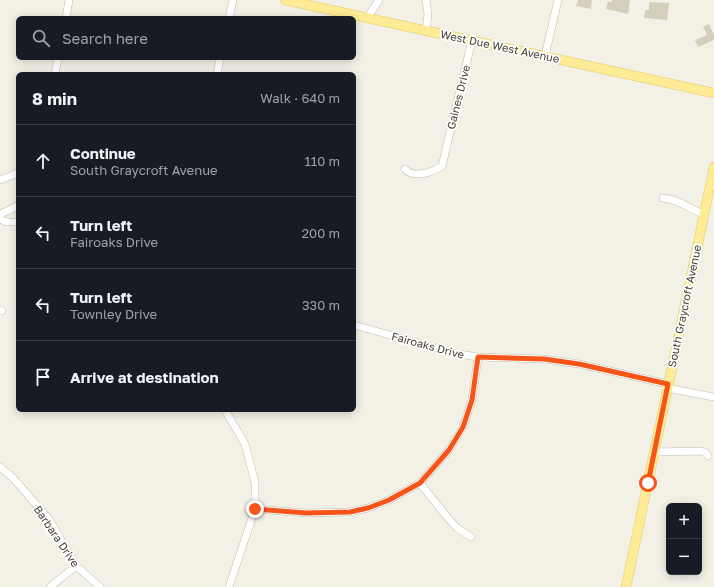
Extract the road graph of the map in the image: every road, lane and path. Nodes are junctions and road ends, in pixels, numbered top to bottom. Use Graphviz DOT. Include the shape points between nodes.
graph roads {
  1 [pos="70,0"];
  2 [pos="232,0"];
  3 [pos="288,0"];
  4 [pos="379,0"];
  5 [pos="426,0"];
  6 [pos="558,0"];
  7 [pos="66,16"];
  8 [pos="229,16"];
  9 [pos="368,18"];
  10 [pos="426,30"];
  11 [pos="472,40"];
  12 [pos="545,56"];
  13 [pos="58,60"];
  14 [pos="220,60"];
  15 [pos="55,72"];
  16 [pos="217,72"];
  17 [pos="714,93"];
  18 [pos="714,166"];
  19 [pos="405,169"];
  20 [pos="16,174"];
  21 [pos="0,180"];
  22 [pos="663,198"];
  23 [pos="16,207"];
  24 [pos="0,214"];
  25 [pos="704,214"];
  26 [pos="0,218"];
  27 [pos="13,222"];
  28 [pos="356,326"];
  29 [pos="478,357"];
  30 [pos="668,386"];
  31 [pos="714,397"];
  32 [pos="226,412"];
  33 [pos="654,452"];
  34 [pos="708,456"];
  35 [pos="0,467"];
  36 [pos="420,483"];
  37 [pos="255,509"];
  38 [pos="471,537"];
  39 [pos="76,566"];
  40 [pos="50,587"];
  41 [pos="100,587"];
  42 [pos="229,587"];
  43 [pos="626,587"];
  1 -- 7 [label="street"];
  2 -- 8 [label="street"];
  3 -- 9 [label="main road, West Due West Avenue"];
  4 -- 9 [label="street"];
  5 -- 10 [label="street"];
  6 -- 12 [label="street"];
  9 -- 10 [label="main road, West Due West Avenue"];
  10 -- 11 [label="main road, West Due West Avenue"];
  11 -- 12 [label="main road, West Due West Avenue"];
  11 -- 19 [label="street, Gaines Drive" via="444,153 444,163 430,172 415,174"];
  12 -- 17 [label="main road, West Due West Avenue"];
  13 -- 15 [label="street"];
  14 -- 16 [label="street"];
  18 -- 25 [label="main road, South Graycroft Avenue"];
  20 -- 21 [label="street"];
  22 -- 25 [label="street" via="674,199"];
  23 -- 24 [label="street"];
  25 -- 30 [label="main road, South Graycroft Avenue"];
  26 -- 27 [label="street"];
  28 -- 29 [label="street, Fairoaks Drive" via="458,354"];
  29 -- 30 [label="street, Fairoaks Drive" via="544,359 579,364"];
  29 -- 36 [label="street" via="472,400 463,427 449,450"];
  30 -- 31 [label="street, Fairoaks Drive"];
  30 -- 33 [label="main road, South Graycroft Avenue"];
  32 -- 37 [label="street" via="245,444 255,482"];
  33 -- 34 [label="street" via="701,451"];
  33 -- 43 [label="main road, South Graycroft Avenue"];
  35 -- 39 [label="street, Barbara Drive" via="14,478 48,519"];
  36 -- 37 [label="street" via="389,500 350,512 306,513"];
  36 -- 38 [label="street" via="457,528"];
  37 -- 42 [label="street"];
  39 -- 40 [label="street"];
  39 -- 41 [label="street, Barbara Drive"];
}
